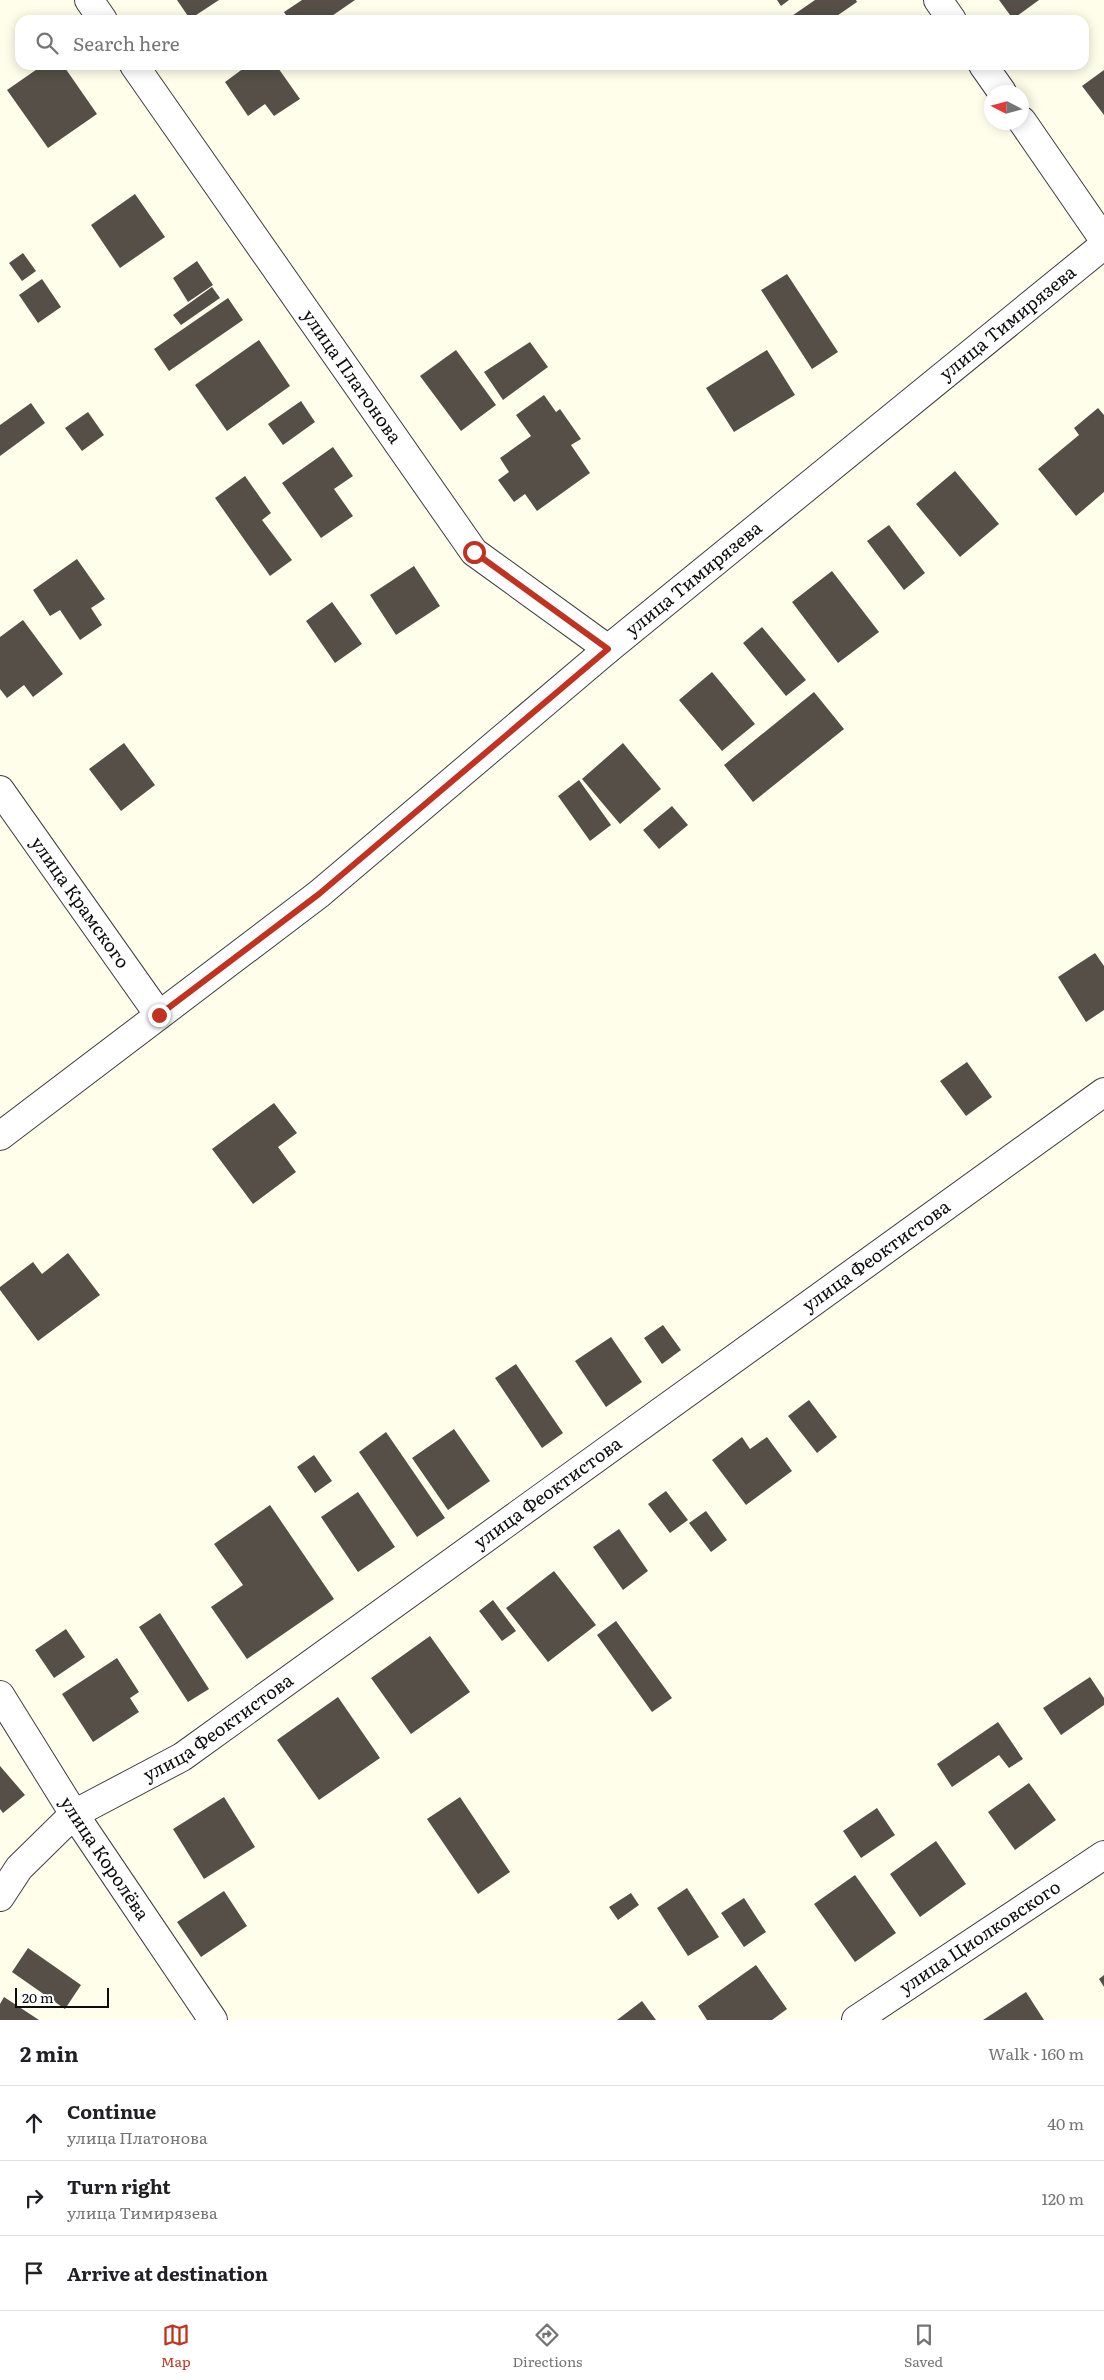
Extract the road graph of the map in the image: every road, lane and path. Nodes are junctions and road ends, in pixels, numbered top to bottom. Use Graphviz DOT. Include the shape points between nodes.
graph roads {
  1 [pos="89,0"];
  2 [pos="938,0"];
  3 [pos="100,15"];
  4 [pos="948,15"];
  5 [pos="137,70"];
  6 [pos="987,70"];
  7 [pos="997,85"];
  8 [pos="1028,130"];
  9 [pos="1104,240"];
  10 [pos="1104,245"];
  11 [pos="608,649"];
  12 [pos="0,790"];
  13 [pos="159,1015"];
  14 [pos="1104,1092"];
  15 [pos="0,1136"];
  16 [pos="0,1695"];
  17 [pos="74,1814"];
  18 [pos="1104,1855"];
  19 [pos="0,1897"];
  20 [pos="213,2020"];
  21 [pos="856,2020"];
  1 -- 3 [label="street"];
  2 -- 4 [label="street"];
  5 -- 11 [label="street, улица Платонова" via="474,552"];
  6 -- 7 [label="street"];
  8 -- 9 [label="street"];
  10 -- 11 [label="street, улица Тимирязева"];
  11 -- 13 [label="street, улица Тимирязева" via="319,894"];
  12 -- 13 [label="street, улица Крамского"];
  13 -- 15 [label="street, улица Тимирязева"];
  14 -- 17 [label="street, улица Феоктистова" via="182,1757"];
  16 -- 17 [label="street, улица Королёва"];
  17 -- 19 [label="street, улица Феоктистова" via="19,1868"];
  17 -- 20 [label="street, улица Королёва"];
  18 -- 21 [label="street, улица Циолковского"];
}
